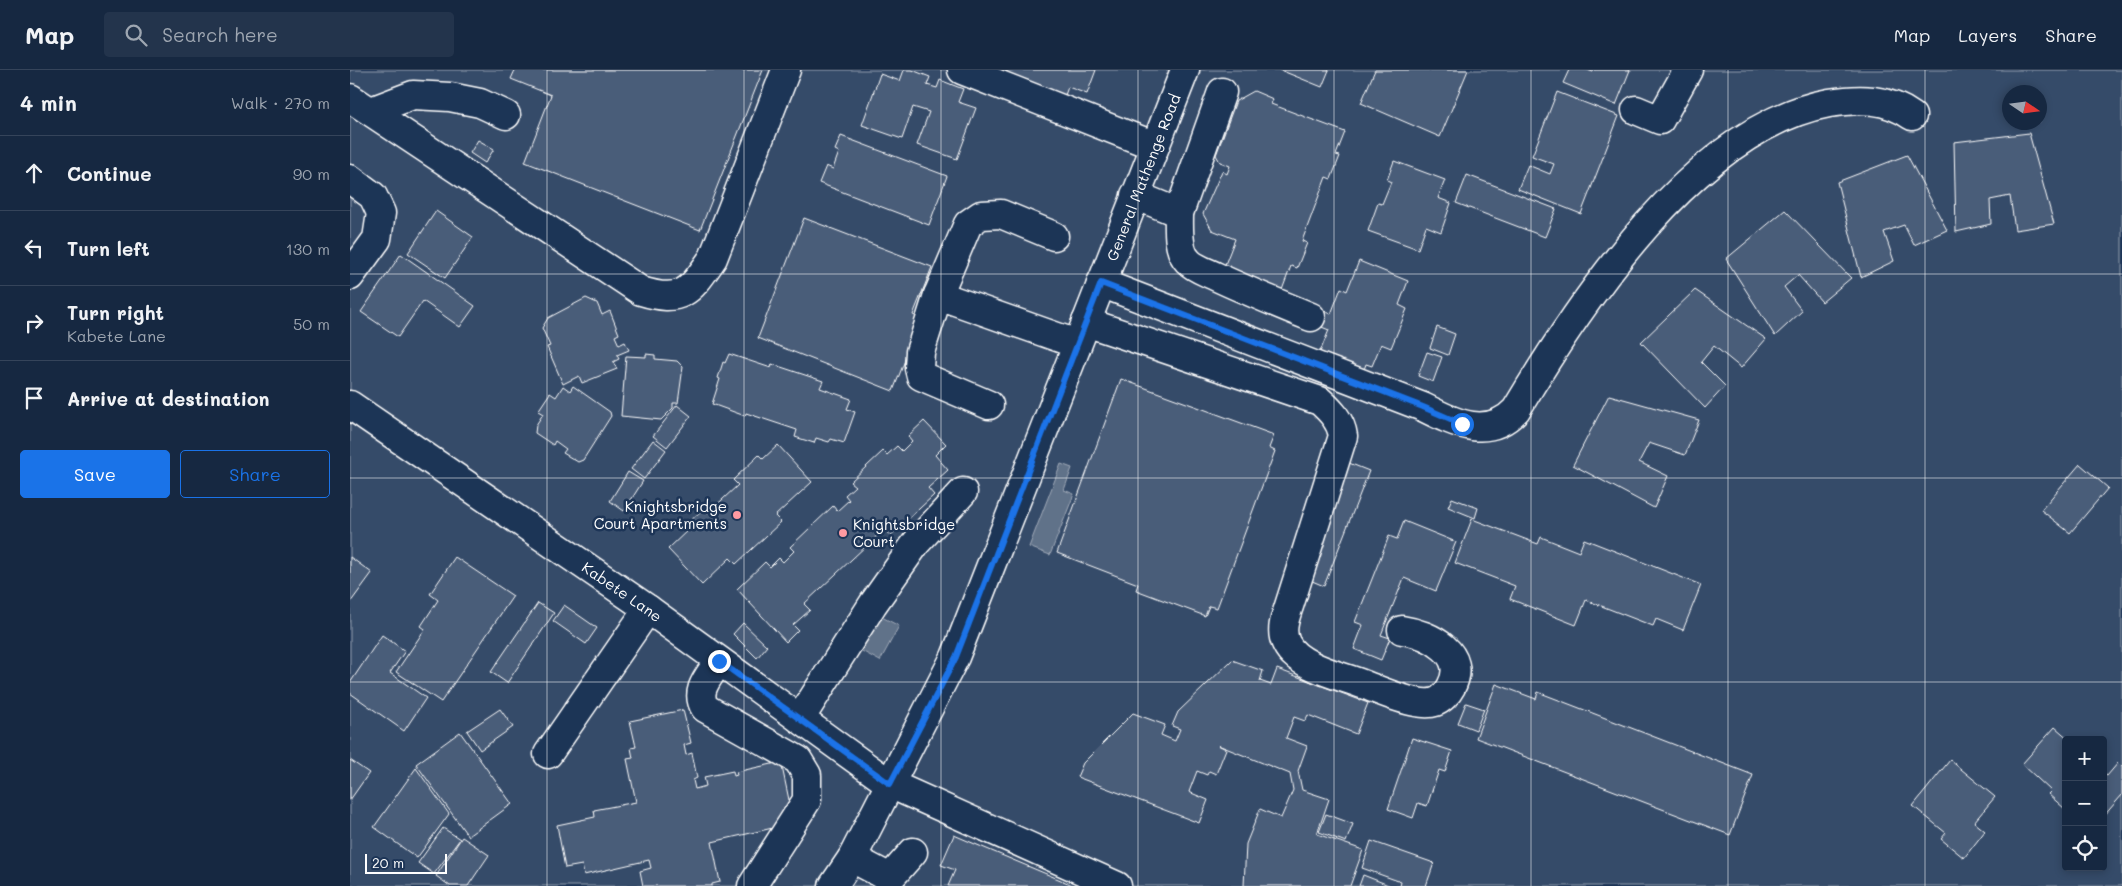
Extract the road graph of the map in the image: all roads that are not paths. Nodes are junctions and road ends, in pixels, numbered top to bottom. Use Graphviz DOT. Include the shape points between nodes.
graph roads {
  1 [pos="786,70"];
  2 [pos="962,70"];
  3 [pos="1185,70"];
  4 [pos="1688,70"];
  5 [pos="1222,92"];
  6 [pos="360,104"];
  7 [pos="1636,110"];
  8 [pos="506,116"];
  9 [pos="1912,116"];
  10 [pos="1155,146"];
  11 [pos="350,179"];
  12 [pos="1135,195"];
  13 [pos="1179,213"];
  14 [pos="1054,236"];
  15 [pos="359,247"];
  16 [pos="350,276"];
  17 [pos="1101,283"];
  18 [pos="938,294"];
  19 [pos="1311,317"];
  20 [pos="1081,333"];
  21 [pos="350,405"];
  22 [pos="989,405"];
  23 [pos="963,492"];
  24 [pos="648,609"];
  25 [pos="1402,630"];
  26 [pos="719,661"];
  27 [pos="800,719"];
  28 [pos="548,754"];
  29 [pos="890,784"];
  30 [pos="913,852"];
  31 [pos="852,858"];
  32 [pos="752,886"];
  33 [pos="832,886"];
  34 [pos="1117,886"];
  1 -- 6 [label="street" via="713,258 695,283 680,295 658,296 640,291"];
  2 -- 10 [label="street"];
  3 -- 10 [label="street, General Mathenge Road"];
  4 -- 7 [label="street" via="1660,120"];
  5 -- 13 [label="street"];
  6 -- 8 [label="street" via="413,95 450,97 480,103"];
  9 -- 17 [label="street" via="1898,106 1874,100 1841,101 1810,106 1739,142 1694,178 1642,229 1585,302 1516,410 1505,421 1485,426 1462,424"];
  10 -- 12 [label="street, General Mathenge Road"];
  11 -- 15 [label="street" via="373,196 380,214 377,239"];
  12 -- 13 [label="street"];
  12 -- 17 [label="street, General Mathenge Road"];
  13 -- 19 [label="street" via="1179,233 1188,261 1249,292"];
  14 -- 18 [label="street" via="1001,214 981,214 968,224"];
  15 -- 16 [label="street"];
  17 -- 20 [label="street, General Mathenge Road"];
  18 -- 20 [label="street"];
  18 -- 22 [label="street" via="920,352 921,376"];
  20 -- 25 [label="street" via="1320,402 1330,409 1342,428 1342,436 1283,626 1283,635 1294,655 1312,666 1414,702 1436,702 1449,691 1454,681 1456,666 1453,659 1441,644 1421,634"];
  20 -- 29 [label="street, General Mathenge Road" via="956,657"];
  21 -- 24 [label="street, Kabete Lane"];
  23 -- 27 [label="street" via="916,543"];
  24 -- 26 [label="street, Kabete Lane"];
  24 -- 28 [label="street"];
  26 -- 27 [label="street, Kabete Lane"];
  26 -- 32 [label="street" via="700,692 705,708 798,760 807,775 807,800"];
  27 -- 29 [label="street, Kabete Lane"];
  29 -- 31 [label="street, General Mathenge Road"];
  29 -- 34 [label="street, Kabete Lane"];
  30 -- 31 [label="street" via="890,878"];
  31 -- 33 [label="street, General Mathenge Road"];
}
